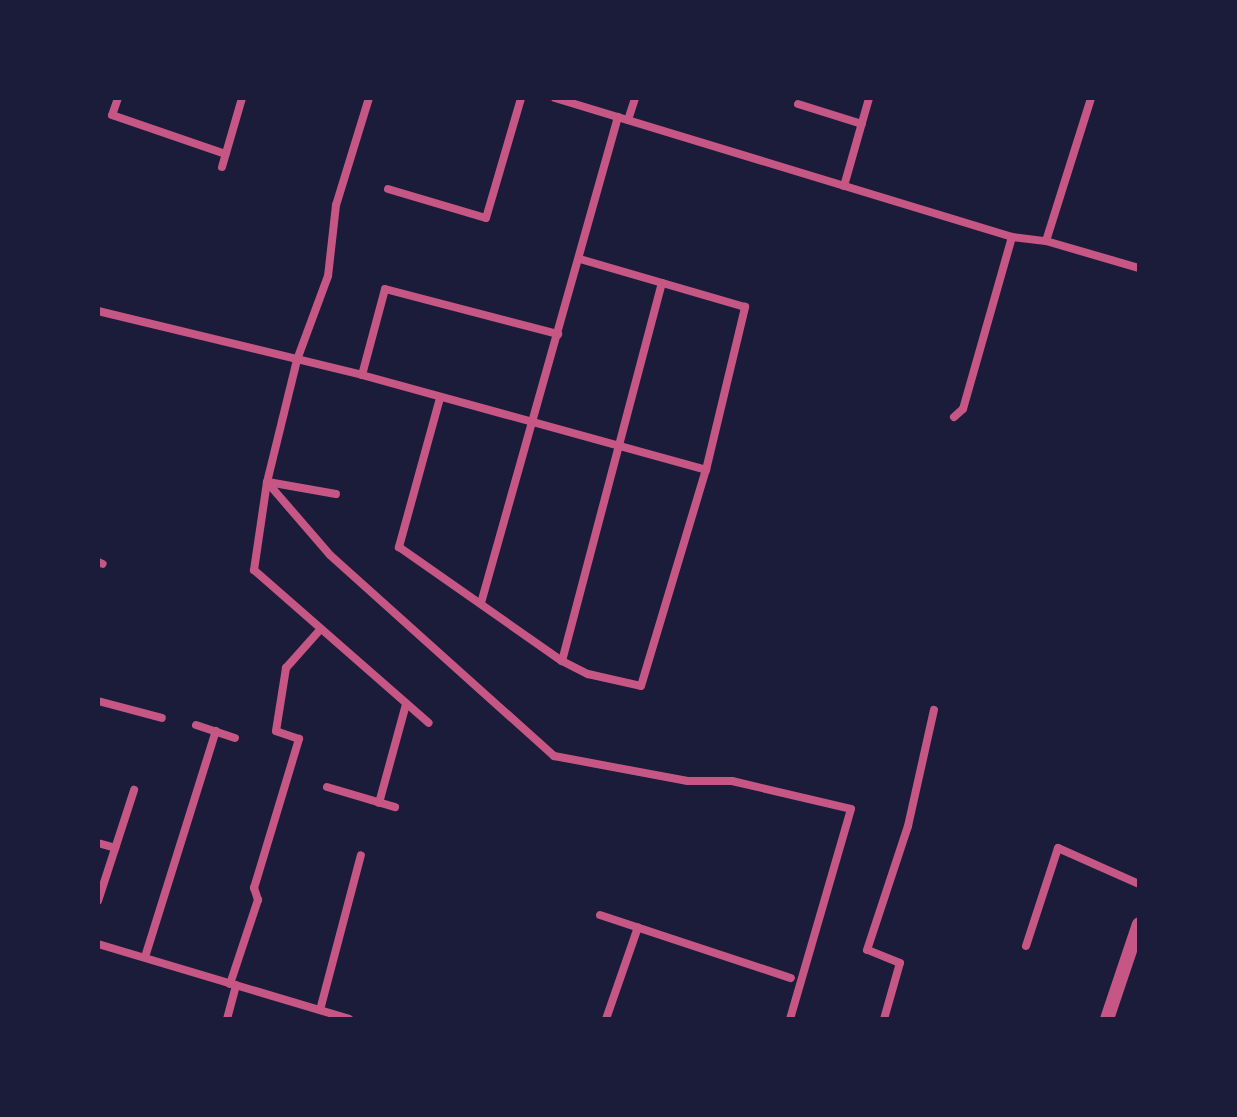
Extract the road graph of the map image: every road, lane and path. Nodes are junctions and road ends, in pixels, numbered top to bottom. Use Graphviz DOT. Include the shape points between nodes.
graph roads {
  1 [pos="118,98"];
  2 [pos="242,98"];
  3 [pos="369,98"];
  4 [pos="521,98"];
  5 [pos="555,98"];
  6 [pos="635,98"];
  7 [pos="869,98"];
  8 [pos="1091,98"];
  9 [pos="798,104"];
  10 [pos="618,117"];
  11 [pos="628,120"];
  12 [pos="862,124"];
  13 [pos="225,154"];
  14 [pos="222,167"];
  15 [pos="844,186"];
  16 [pos="388,189"];
  17 [pos="1012,237"];
  18 [pos="1046,241"];
  19 [pos="580,259"];
  20 [pos="1139,268"];
  21 [pos="662,283"];
  22 [pos="98,311"];
  23 [pos="558,334"];
  24 [pos="297,360"];
  25 [pos="362,375"];
  26 [pos="440,398"];
  27 [pos="954,417"];
  28 [pos="534,421"];
  29 [pos="619,445"];
  30 [pos="706,470"];
  31 [pos="267,482"];
  32 [pos="336,494"];
  33 [pos="481,603"];
  34 [pos="319,631"];
  35 [pos="562,661"];
  36 [pos="98,701"];
  37 [pos="406,704"];
  38 [pos="934,710"];
  39 [pos="162,718"];
  40 [pos="429,723"];
  41 [pos="196,725"];
  42 [pos="216,731"];
  43 [pos="235,738"];
  44 [pos="327,787"];
  45 [pos="134,790"];
  46 [pos="379,803"];
  47 [pos="395,807"];
  48 [pos="98,843"];
  49 [pos="115,848"];
  50 [pos="361,855"];
  51 [pos="1139,884"];
  52 [pos="98,901"];
  53 [pos="600,915"];
  54 [pos="1139,924"];
  55 [pos="638,927"];
  56 [pos="98,944"];
  57 [pos="1026,946"];
  58 [pos="145,957"];
  59 [pos="791,978"];
  60 [pos="233,984"];
  61 [pos="320,1010"];
  62 [pos="227,1019"];
  63 [pos="349,1019"];
  64 [pos="606,1019"];
  65 [pos="790,1019"];
  66 [pos="884,1019"];
  67 [pos="1107,1019"];
  1 -- 13 [label="street" via="112,115"];
  2 -- 13 [label="street"];
  3 -- 24 [label="street" via="336,205 328,276"];
  4 -- 16 [label="street" via="486,218"];
  5 -- 10 [label="street"];
  6 -- 11 [label="street"];
  7 -- 12 [label="street"];
  8 -- 18 [label="street"];
  9 -- 12 [label="street"];
  10 -- 11 [label="street"];
  10 -- 19 [label="street"];
  11 -- 15 [label="street"];
  12 -- 15 [label="street"];
  13 -- 14 [label="street"];
  15 -- 17 [label="street"];
  17 -- 18 [label="street"];
  17 -- 27 [label="street" via="963,409"];
  18 -- 20 [label="street"];
  19 -- 21 [label="street"];
  19 -- 23 [label="street"];
  21 -- 29 [label="street"];
  21 -- 30 [label="street" via="745,307"];
  22 -- 24 [label="street"];
  23 -- 25 [label="street" via="385,289"];
  23 -- 28 [label="street"];
  24 -- 25 [label="street"];
  24 -- 31 [label="street"];
  25 -- 26 [label="street"];
  26 -- 28 [label="street"];
  26 -- 33 [label="street" via="399,547"];
  28 -- 29 [label="street"];
  28 -- 33 [label="street"];
  29 -- 30 [label="street"];
  29 -- 35 [label="street"];
  30 -- 35 [label="street" via="641,686 588,674"];
  31 -- 32 [label="street"];
  31 -- 34 [label="street" via="254,570"];
  31 -- 65 [label="street" via="330,555 554,756 688,781 732,781 851,809"];
  33 -- 35 [label="street"];
  34 -- 37 [label="street"];
  34 -- 60 [label="street" via="286,668 276,731 299,739 254,888 258,900"];
  36 -- 39 [label="street"];
  37 -- 40 [label="street"];
  37 -- 46 [label="street"];
  38 -- 66 [label="street" via="908,826 867,950 900,963"];
  41 -- 42 [label="street"];
  42 -- 43 [label="street"];
  42 -- 58 [label="street"];
  44 -- 46 [label="street"];
  45 -- 49 [label="street"];
  46 -- 47 [label="street"];
  48 -- 49 [label="street"];
  49 -- 52 [label="street"];
  50 -- 61 [label="street"];
  51 -- 57 [label="street" via="1058,848"];
  53 -- 55 [label="street"];
  54 -- 67 [label="street"];
  55 -- 59 [label="street"];
  55 -- 64 [label="street"];
  56 -- 58 [label="street"];
  58 -- 60 [label="street"];
  60 -- 61 [label="street"];
  60 -- 62 [label="street"];
  61 -- 63 [label="street"];
}
